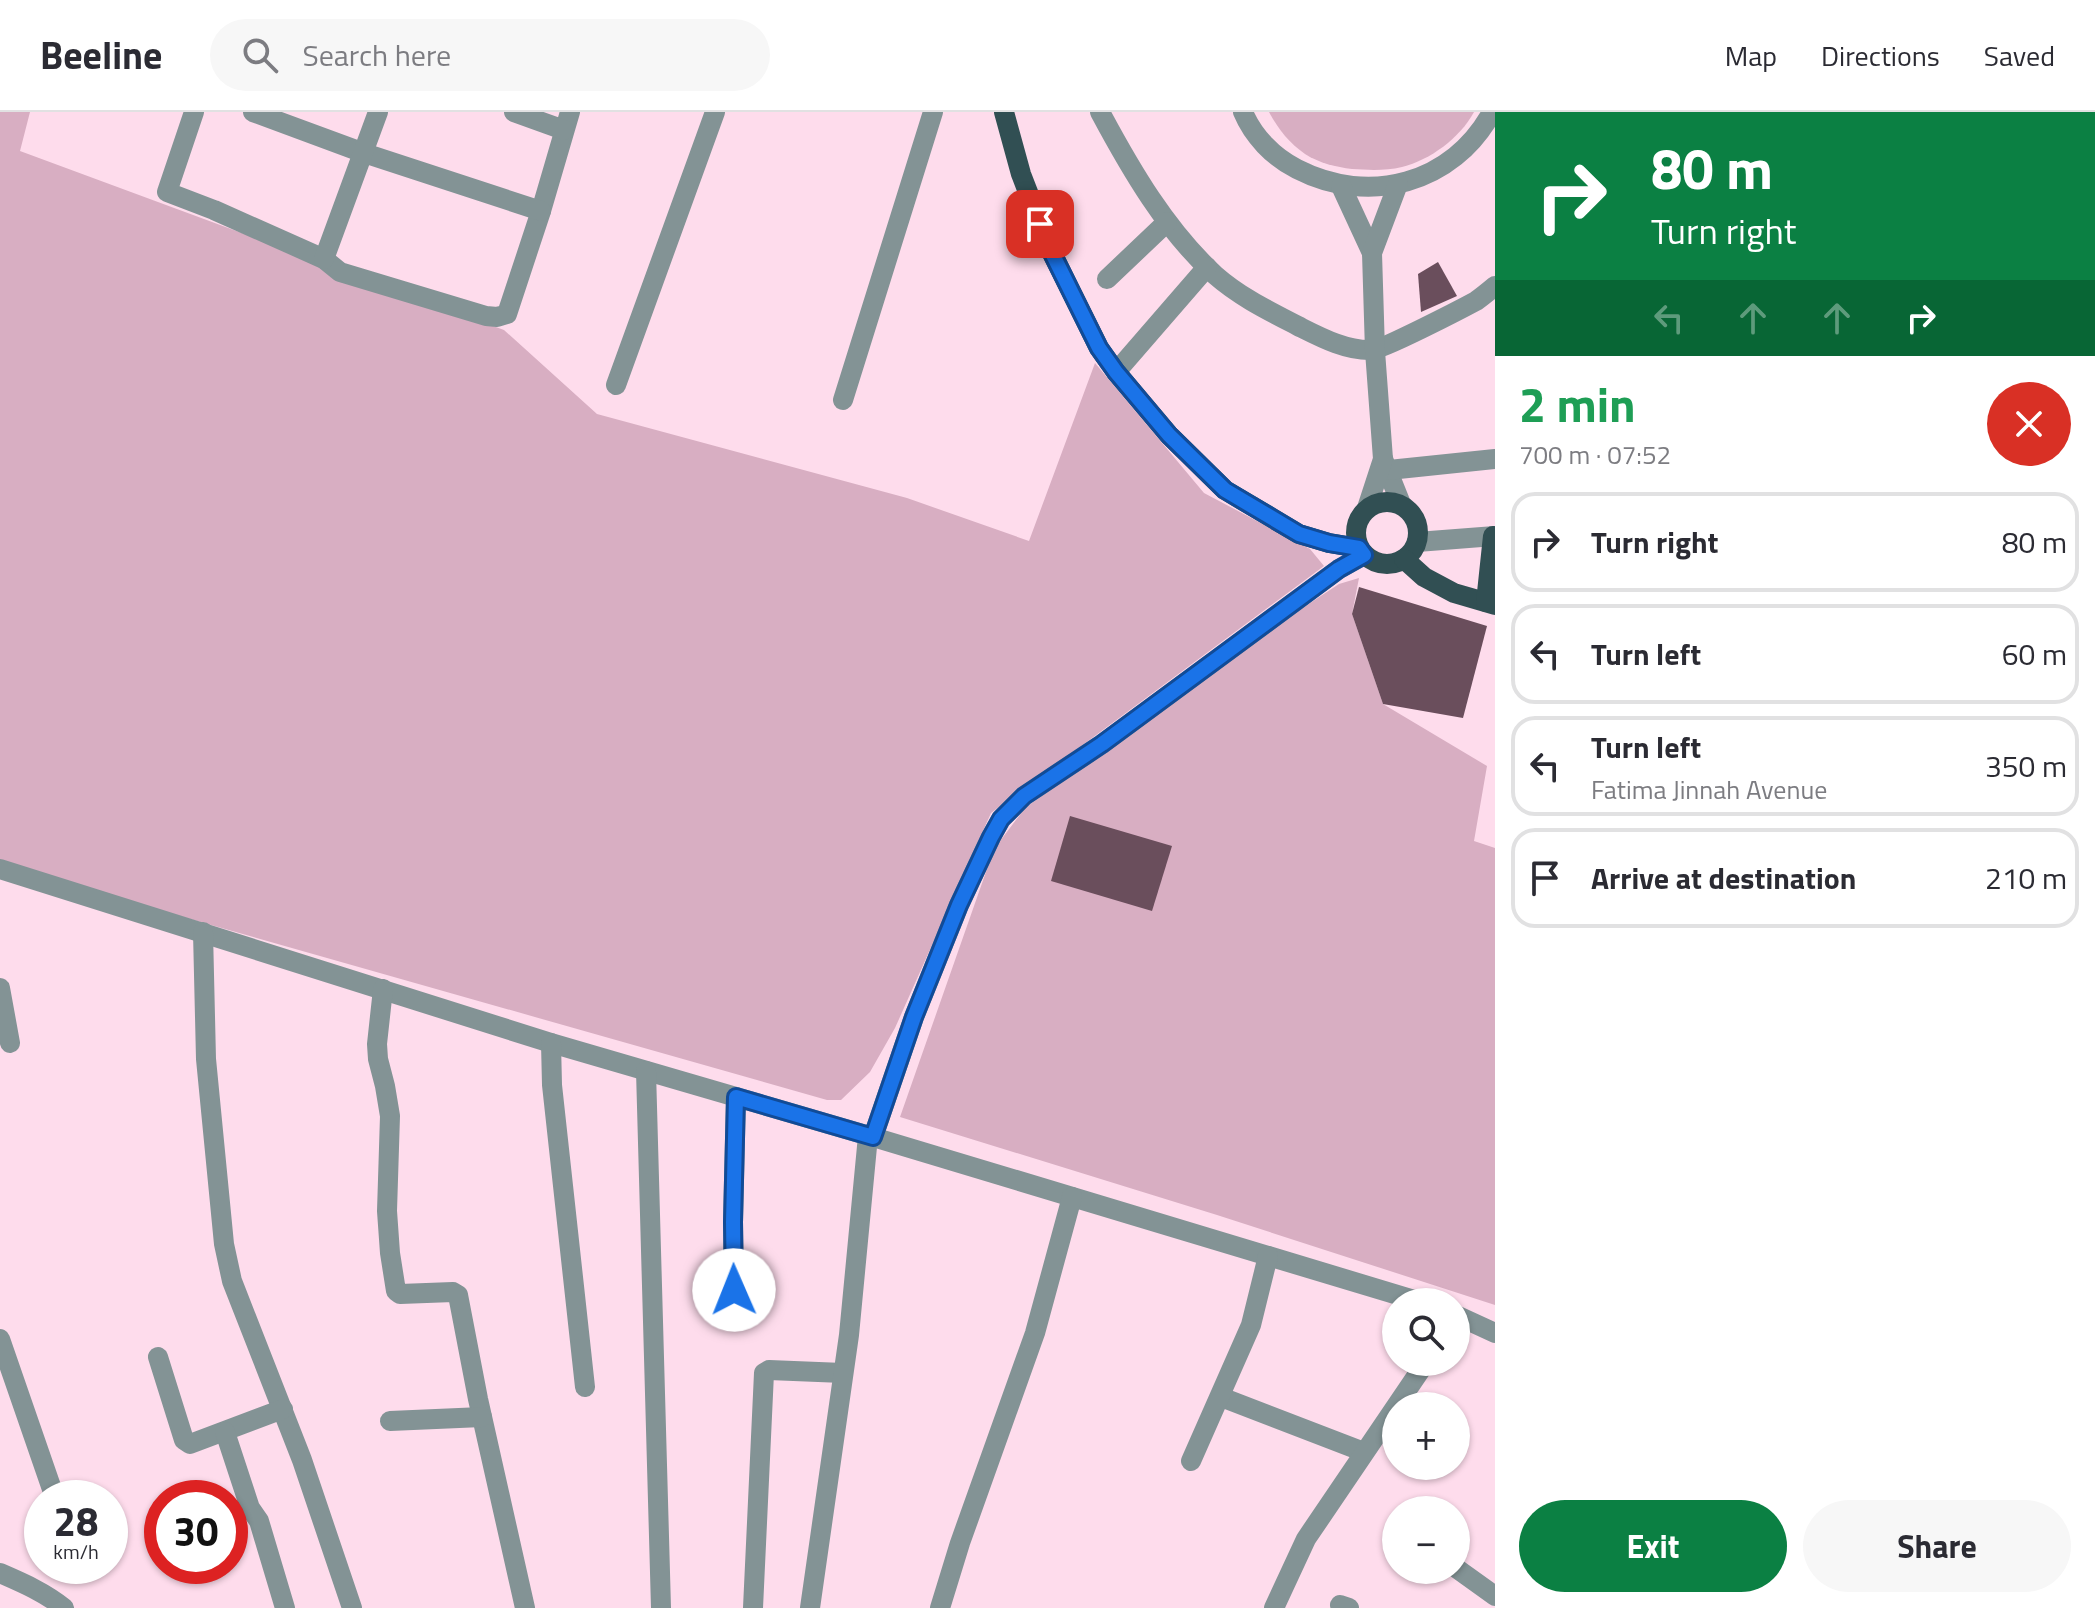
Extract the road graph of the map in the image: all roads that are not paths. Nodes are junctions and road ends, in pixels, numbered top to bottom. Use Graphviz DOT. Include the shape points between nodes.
graph roads {
  1 [pos="194,112"];
  2 [pos="253,112"];
  3 [pos="378,112"];
  4 [pos="514,112"];
  5 [pos="715,112"];
  6 [pos="933,112"];
  7 [pos="1004,112"];
  8 [pos="1100,112"];
  9 [pos="1492,112"];
  10 [pos="1242,116"];
  11 [pos="567,121"];
  12 [pos="364,153"];
  13 [pos="1398,184"];
  14 [pos="1341,186"];
  15 [pos="541,211"];
  16 [pos="1167,222"];
  17 [pos="1372,253"];
  18 [pos="324,259"];
  19 [pos="1207,267"];
  20 [pos="1107,279"];
  21 [pos="1495,286"];
  22 [pos="1375,351"];
  23 [pos="1116,372"];
  24 [pos="616,385"];
  25 [pos="843,400"];
  26 [pos="1495,459"];
  27 [pos="1386,464"];
  28 [pos="1401,504"];
  29 [pos="1367,508"];
  30 [pos="1494,536"];
  31 [pos="1417,542"];
  32 [pos="1362,552"];
  33 [pos="1404,559"];
  34 [pos="1491,604"];
  35 [pos="0,869"];
  36 [pos="203,932"];
  37 [pos="0,988"];
  38 [pos="383,989"];
  39 [pos="10,1043"];
  40 [pos="551,1043"];
  41 [pos="646,1071"];
  42 [pos="736,1097"];
  43 [pos="870,1136"];
  44 [pos="1072,1197"];
  45 [pos="1268,1256"];
  46 [pos="734,1290"];
  47 [pos="1382,1290"];
  48 [pos="1470,1322"];
  49 [pos="1495,1333"];
  50 [pos="0,1339"];
  51 [pos="158,1357"];
  52 [pos="843,1373"];
  53 [pos="1416,1376"];
  54 [pos="585,1387"];
  55 [pos="1221,1397"];
  56 [pos="283,1409"];
  57 [pos="482,1417"];
  58 [pos="390,1421"];
  59 [pos="225,1432"];
  60 [pos="1364,1452"];
  61 [pos="1191,1461"];
  62 [pos="49,1480"];
  63 [pos="0,1573"];
  64 [pos="1470,1578"];
  65 [pos="1495,1596"];
  66 [pos="64,1608"];
  67 [pos="285,1608"];
  68 [pos="352,1608"];
  69 [pos="525,1608"];
  70 [pos="661,1608"];
  71 [pos="753,1608"];
  72 [pos="810,1608"];
  73 [pos="940,1608"];
  74 [pos="1274,1608"];
  1 -- 18 [label="street" via="167,192"];
  2 -- 12 [label="street"];
  3 -- 12 [label="street"];
  4 -- 11 [label="street"];
  5 -- 24 [label="street"];
  6 -- 25 [label="street"];
  7 -- 23 [label="main road" via="1050,249"];
  8 -- 16 [label="street"];
  9 -- 13 [label="street" via="1459,154 1431,173"];
  10 -- 14 [label="street" via="1289,165"];
  11 -- 15 [label="street"];
  12 -- 15 [label="street"];
  12 -- 18 [label="street"];
  13 -- 14 [label="street"];
  13 -- 17 [label="street"];
  14 -- 17 [label="street"];
  15 -- 18 [label="street" via="507,314 497,317 340,272"];
  16 -- 19 [label="street"];
  16 -- 20 [label="street"];
  17 -- 22 [label="street"];
  19 -- 22 [label="street" via="1255,304 1311,332"];
  19 -- 23 [label="street"];
  21 -- 22 [label="street"];
  22 -- 27 [label="street"];
  23 -- 32 [label="main road" via="1225,490 1299,534"];
  26 -- 27 [label="street"];
  27 -- 28 [label="street"];
  27 -- 29 [label="street"];
  28 -- 29 [label="main road" via="1377,502"];
  28 -- 31 [label="main road" via="1416,520"];
  29 -- 32 [label="main road" via="1355,527"];
  30 -- 31 [label="street"];
  30 -- 34 [label="main road"];
  31 -- 33 [label="main road"];
  32 -- 33 [label="main road" via="1384,564"];
  32 -- 43 [label="street" via="1024,796 1001,819 959,905"];
  33 -- 34 [label="main road" via="1454,593"];
  35 -- 36 [label="street"];
  36 -- 38 [label="street"];
  36 -- 56 [label="street" via="206,1059 224,1244 232,1281"];
  37 -- 39 [label="street"];
  38 -- 40 [label="street"];
  38 -- 57 [label="street" via="377,1044 390,1116 387,1211 396,1291 458,1295"];
  40 -- 41 [label="street"];
  40 -- 54 [label="street"];
  41 -- 42 [label="street"];
  41 -- 70 [label="street"];
  42 -- 43 [label="street"];
  42 -- 46 [label="street"];
  43 -- 44 [label="street"];
  43 -- 52 [label="street"];
  44 -- 45 [label="street"];
  44 -- 73 [label="street" via="1035,1333"];
  45 -- 47 [label="street"];
  45 -- 55 [label="street" via="1251,1325"];
  48 -- 49 [label="street"];
  50 -- 62 [label="street"];
  51 -- 59 [label="street" via="184,1440 190,1444"];
  52 -- 71 [label="street" via="764,1373"];
  52 -- 72 [label="street"];
  53 -- 60 [label="street"];
  55 -- 60 [label="street"];
  55 -- 61 [label="street"];
  56 -- 59 [label="street"];
  56 -- 68 [label="street"];
  57 -- 58 [label="street"];
  57 -- 69 [label="street"];
  59 -- 67 [label="street"];
  60 -- 74 [label="street" via="1306,1539"];
  63 -- 66 [label="street"];
  64 -- 65 [label="street"];
}
